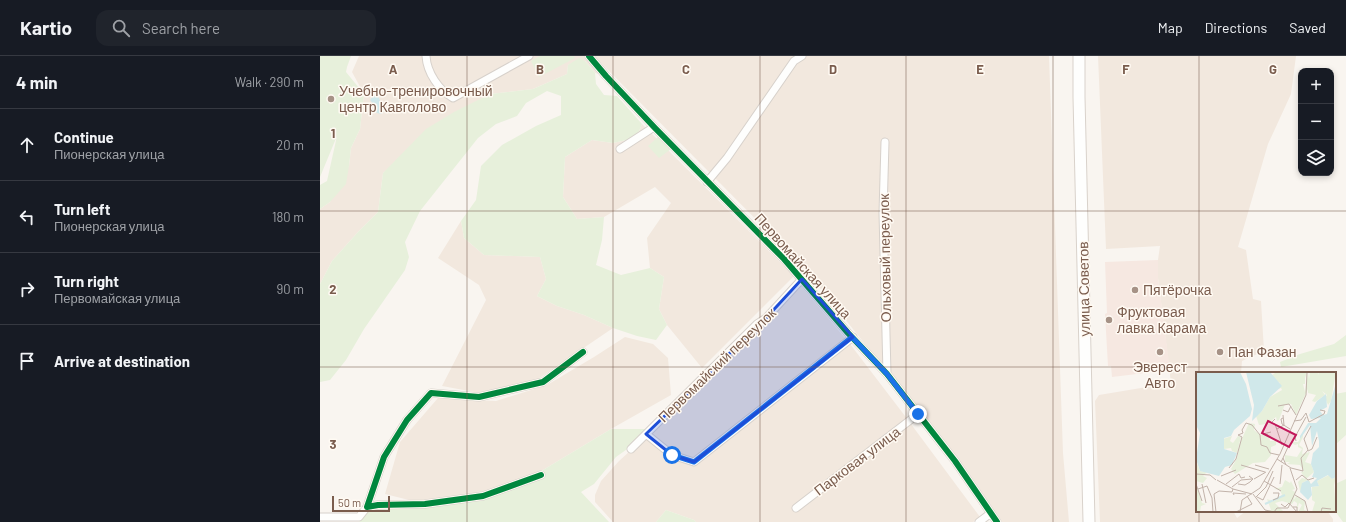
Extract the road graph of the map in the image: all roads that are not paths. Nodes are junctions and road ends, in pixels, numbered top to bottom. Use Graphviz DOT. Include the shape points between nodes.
graph roads {
  1 [pos="426,56"];
  2 [pos="529,56"];
  3 [pos="589,56"];
  4 [pos="802,56"];
  5 [pos="1079,56"];
  6 [pos="654,127"];
  7 [pos="885,142"];
  8 [pos="620,148"];
  9 [pos="707,182"];
  10 [pos="802,279"];
  11 [pos="852,337"];
  12 [pos="583,352"];
  13 [pos="887,374"];
  14 [pos="918,414"];
  15 [pos="646,434"];
  16 [pos="631,449"];
  17 [pos="541,475"];
  18 [pos="367,507"];
  19 [pos="796,508"];
  20 [pos="991,513"];
  21 [pos="320,517"];
  22 [pos="979,522"];
  23 [pos="997,522"];
  24 [pos="1089,522"];
  1 -- 2 [label="street" via="427,64 438,86 446,95 453,98"];
  3 -- 6 [label="street, Первомайская улица"];
  4 -- 9 [label="street" via="794,61 727,158"];
  5 -- 24 [label="main road, улица Советов"];
  6 -- 8 [label="street"];
  6 -- 9 [label="street, Первомайская улица"];
  7 -- 13 [label="street, Ольховый переулок" via="883,213"];
  9 -- 10 [label="street, Первомайская улица"];
  10 -- 11 [label="street, Первомайская улица"];
  10 -- 15 [label="street, Первомайский переулок" via="766,318"];
  11 -- 13 [label="street, Первомайская улица"];
  11 -- 15 [label="street" via="694,462 672,455"];
  12 -- 18 [label="street" via="543,382 479,397 431,393 407,420 384,457"];
  13 -- 14 [label="street, Первомайская улица"];
  14 -- 19 [label="street, Парковая улица"];
  14 -- 20 [label="street, Первомайская улица"];
  15 -- 16 [label="street, Первомайский переулок"];
  17 -- 18 [label="street" via="483,496 425,504"];
  18 -- 21 [label="street" via="360,516"];
  20 -- 22 [label="street"];
  20 -- 23 [label="street, Первомайская улица"];
}
